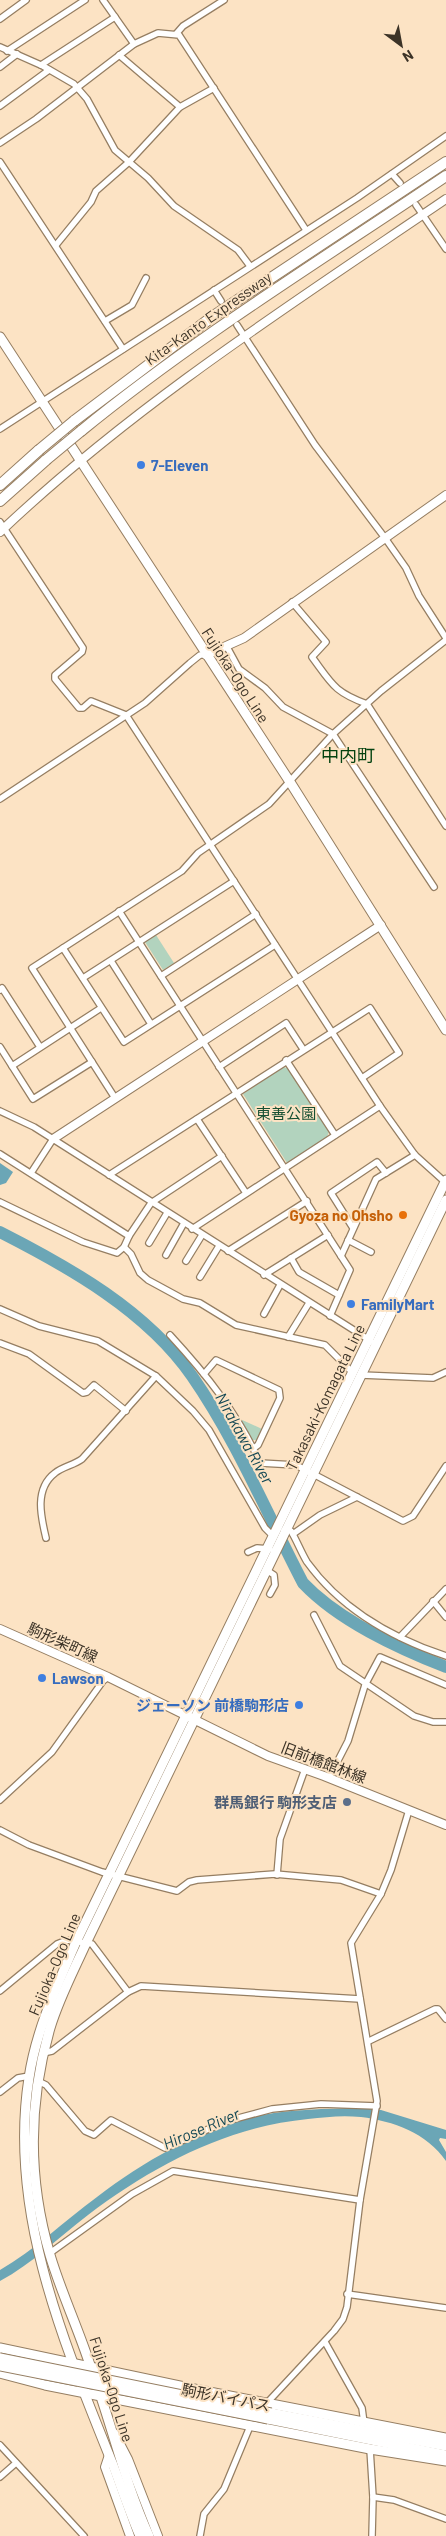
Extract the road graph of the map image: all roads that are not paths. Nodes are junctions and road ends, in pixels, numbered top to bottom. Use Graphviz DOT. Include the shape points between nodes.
graph roads {
  1 [pos="26,0"];
  2 [pos="85,0"];
  3 [pos="103,0"];
  4 [pos="224,0"];
  5 [pos="115,17"];
  6 [pos="0,19"];
  7 [pos="176,34"];
  8 [pos="134,44"];
  9 [pos="0,47"];
  10 [pos="7,51"];
  11 [pos="17,54"];
  12 [pos="119,55"];
  13 [pos="41,65"];
  14 [pos="0,67"];
  15 [pos="49,70"];
  16 [pos="76,86"];
  17 [pos="214,88"];
  18 [pos="0,106"];
  19 [pos="180,107"];
  20 [pos="446,136"];
  21 [pos="1,140"];
  22 [pos="0,162"];
  23 [pos="129,162"];
  24 [pos="446,162"];
  25 [pos="392,174"];
  26 [pos="446,176"];
  27 [pos="400,183"];
  28 [pos="446,199"];
  29 [pos="416,205"];
  30 [pos="424,215"];
  31 [pos="306,230"];
  32 [pos="56,245"];
  33 [pos="446,249"];
  34 [pos="250,266"];
  35 [pos="146,278"];
  36 [pos="214,290"];
  37 [pos="221,301"];
  38 [pos="105,321"];
  39 [pos="237,325"];
  40 [pos="0,336"];
  41 [pos="243,336"];
  42 [pos="122,350"];
  43 [pos="42,402"];
  44 [pos="0,429"];
  45 [pos="79,462"];
  46 [pos="0,485"];
  47 [pos="446,495"];
  48 [pos="0,501"];
  49 [pos="1,527"];
  50 [pos="385,538"];
  51 [pos="292,602"];
  52 [pos="446,639"];
  53 [pos="228,647"];
  54 [pos="206,655"];
  55 [pos="367,704"];
  56 [pos="126,715"];
  57 [pos="333,734"];
  58 [pos="290,782"];
  59 [pos="0,799"];
  60 [pos="446,826"];
  61 [pos="210,844"];
  62 [pos="234,881"];
  63 [pos="434,887"];
  64 [pos="119,911"];
  65 [pos="256,914"];
  66 [pos="381,925"];
  67 [pos="139,943"];
  68 [pos="275,945"];
  69 [pos="63,948"];
  70 [pos="111,961"];
  71 [pos="161,976"];
  72 [pos="83,978"];
  73 [pos="298,979"];
  74 [pos="0,990"];
  75 [pos="180,1006"];
  76 [pos="101,1008"];
  77 [pos="151,1024"];
  78 [pos="70,1028"];
  79 [pos="446,1030"];
  80 [pos="332,1031"];
  81 [pos="202,1041"];
  82 [pos="0,1047"];
  83 [pos="40,1048"];
  84 [pos="303,1049"];
  85 [pos="286,1060"];
  86 [pos="92,1062"];
  87 [pos="12,1066"];
  88 [pos="219,1067"];
  89 [pos="362,1078"];
  90 [pos="236,1093"];
  91 [pos="115,1098"];
  92 [pos="380,1106"];
  93 [pos="0,1111"];
  94 [pos="197,1119"];
  95 [pos="335,1135"];
  96 [pos="53,1139"];
  97 [pos="0,1154"];
  98 [pos="415,1155"];
  99 [pos="222,1156"];
  100 [pos="285,1166"];
  101 [pos="31,1173"];
  102 [pos="386,1173"];
  103 [pos="109,1175"];
  104 [pos="445,1181"];
  105 [pos="246,1193"];
  106 [pos="446,1200"];
  107 [pos="307,1201"];
  108 [pos="0,1202"];
  109 [pos="151,1203"];
  110 [pos="167,1213"];
  111 [pos="184,1223"];
  112 [pos="352,1228"];
  113 [pos="192,1229"];
  114 [pos="202,1235"];
  115 [pos="328,1235"];
  116 [pos="129,1236"];
  117 [pos="348,1240"];
  118 [pos="149,1242"];
  119 [pos="219,1246"];
  120 [pos="124,1247"];
  121 [pos="228,1251"];
  122 [pos="371,1252"];
  123 [pos="166,1255"];
  124 [pos="341,1256"];
  125 [pos="291,1258"];
  126 [pos="186,1261"];
  127 [pos="264,1275"];
  128 [pos="200,1277"];
  129 [pos="280,1285"];
  130 [pos="339,1295"];
  131 [pos="309,1303"];
  132 [pos="0,1309"];
  133 [pos="264,1314"];
  134 [pos="330,1316"];
  135 [pos="170,1335"];
  136 [pos="288,1337"];
  137 [pos="371,1342"];
  138 [pos="0,1344"];
  139 [pos="352,1372"];
  140 [pos="446,1372"];
  141 [pos="204,1374"];
  142 [pos="156,1376"];
  143 [pos="362,1376"];
  144 [pos="126,1411"];
  145 [pos="254,1448"];
  146 [pos="446,1466"];
  147 [pos="306,1470"];
  148 [pos="314,1474"];
  149 [pos="358,1497"];
  150 [pos="288,1531"];
  151 [pos="46,1538"];
  152 [pos="276,1543"];
  153 [pos="267,1549"];
  154 [pos="248,1552"];
  155 [pos="268,1570"];
  156 [pos="446,1589"];
  157 [pos="270,1594"];
  158 [pos="433,1601"];
  159 [pos="314,1615"];
  160 [pos="446,1617"];
  161 [pos="0,1629"];
  162 [pos="400,1637"];
  163 [pos="446,1656"];
  164 [pos="108,1677"];
  165 [pos="365,1685"];
  166 [pos="446,1685"];
  167 [pos="185,1716"];
  168 [pos="195,1721"];
  169 [pos="446,1722"];
  170 [pos="305,1769"];
  171 [pos="329,1778"];
  172 [pos="0,1800"];
  173 [pos="409,1810"];
  174 [pos="446,1825"];
  175 [pos="0,1830"];
  176 [pos="109,1874"];
  177 [pos="120,1875"];
  178 [pos="277,1875"];
  179 [pos="381,1894"];
  180 [pos="87,1941"];
  181 [pos="76,1942"];
  182 [pos="0,1991"];
  183 [pos="128,1992"];
  184 [pos="360,1999"];
  185 [pos="446,2019"];
  186 [pos="369,2041"];
  187 [pos="43,2053"];
  188 [pos="34,2078"];
  189 [pos="0,2092"];
  190 [pos="376,2108"];
  191 [pos="360,2200"];
  192 [pos="47,2253"];
  193 [pos="347,2294"];
  194 [pos="446,2308"];
  195 [pos="325,2342"];
  196 [pos="66,2344"];
  197 [pos="0,2348"];
  198 [pos="0,2358"];
  199 [pos="49,2358"];
  200 [pos="73,2363"];
  201 [pos="0,2366"];
  202 [pos="91,2367"];
  203 [pos="0,2373"];
  204 [pos="84,2393"];
  205 [pos="100,2396"];
  206 [pos="264,2405"];
  207 [pos="270,2416"];
  208 [pos="252,2423"];
  209 [pos="364,2423"];
  210 [pos="110,2426"];
  211 [pos="446,2438"];
  212 [pos="0,2445"];
  213 [pos="446,2446"];
  214 [pos="370,2449"];
  215 [pos="109,2455"];
  216 [pos="446,2455"];
  217 [pos="446,2461"];
  218 [pos="16,2463"];
  219 [pos="0,2477"];
  220 [pos="374,2497"];
  221 [pos="446,2519"];
  222 [pos="84,2536"];
  223 [pos="130,2536"];
  224 [pos="140,2536"];
  225 [pos="148,2536"];
  226 [pos="158,2536"];
  227 [pos="200,2536"];
  228 [pos="372,2536"];
  1 -- 6 [label="street"];
  2 -- 10 [label="street"];
  3 -- 5 [label="street"];
  4 -- 7 [label="street"];
  5 -- 8 [label="street"];
  5 -- 13 [label="street"];
  7 -- 8 [label="street" via="158,33"];
  7 -- 17 [label="street"];
  8 -- 12 [label="street"];
  9 -- 10 [label="street"];
  10 -- 11 [label="street"];
  11 -- 13 [label="street"];
  11 -- 14 [label="street"];
  12 -- 16 [label="street"];
  12 -- 19 [label="street"];
  13 -- 15 [label="street"];
  15 -- 16 [label="street"];
  15 -- 18 [label="street"];
  16 -- 21 [label="street" via="36,119"];
  16 -- 23 [label="street" via="115,150"];
  17 -- 19 [label="street"];
  17 -- 31 [label="street"];
  19 -- 23 [label="street"];
  20 -- 25 [label="street"];
  22 -- 32 [label="street"];
  23 -- 32 [label="street" via="96,191"];
  23 -- 34 [label="street" via="174,206 238,250"];
  24 -- 46 [label="highway, Kita-Kanto Expressway, bridge" via="212,317 74,421"];
  25 -- 27 [label="street"];
  25 -- 31 [label="street"];
  26 -- 48 [label="highway, Kita-Kanto Expressway, bridge" via="220,326 137,386"];
  28 -- 30 [label="street"];
  29 -- 30 [label="street"];
  30 -- 33 [label="street"];
  30 -- 41 [label="street"];
  31 -- 34 [label="street"];
  32 -- 38 [label="street"];
  34 -- 36 [label="street"];
  35 -- 38 [label="street" via="132,305"];
  36 -- 37 [label="street"];
  36 -- 42 [label="street"];
  38 -- 42 [label="street"];
  39 -- 41 [label="street"];
  40 -- 43 [label="main road, Fujioka-Ogo Line"];
  41 -- 45 [label="street"];
  41 -- 50 [label="street" via="315,445"];
  42 -- 43 [label="street"];
  43 -- 44 [label="street"];
  43 -- 45 [label="main road, Fujioka-Ogo Line"];
  45 -- 49 [label="street"];
  45 -- 54 [label="main road, Fujioka-Ogo Line"];
  47 -- 50 [label="street"];
  49 -- 56 [label="street" via="83,648 55,675 55,679 79,708 91,701"];
  50 -- 51 [label="street"];
  50 -- 52 [label="street"];
  51 -- 53 [label="street"];
  51 -- 55 [label="street" via="326,642 312,657 330,685"];
  52 -- 55 [label="street"];
  53 -- 54 [label="street"];
  53 -- 57 [label="street" via="239,669 265,688 283,707"];
  54 -- 56 [label="street" via="195,659 145,703"];
  54 -- 58 [label="main road, Fujioka-Ogo Line"];
  55 -- 57 [label="street"];
  55 -- 60 [label="street"];
  56 -- 59 [label="street"];
  56 -- 61 [label="street"];
  57 -- 58 [label="street"];
  57 -- 63 [label="street"];
  58 -- 61 [label="street" via="265,808"];
  58 -- 66 [label="main road, Fujioka-Ogo Line"];
  61 -- 62 [label="street"];
  61 -- 64 [label="street" via="182,870"];
  62 -- 65 [label="street"];
  62 -- 67 [label="street"];
  64 -- 67 [label="street"];
  64 -- 69 [label="street"];
  65 -- 68 [label="street"];
  65 -- 71 [label="street"];
  66 -- 73 [label="street"];
  66 -- 79 [label="main road, Fujioka-Ogo Line"];
  67 -- 70 [label="street"];
  67 -- 71 [label="street"];
  68 -- 73 [label="street"];
  68 -- 75 [label="street"];
  69 -- 72 [label="street"];
  69 -- 78 [label="street" via="32,968"];
  70 -- 72 [label="street"];
  70 -- 77 [label="street"];
  71 -- 75 [label="street"];
  72 -- 76 [label="street"];
  73 -- 80 [label="street"];
  73 -- 81 [label="street"];
  74 -- 83 [label="street" via="2,988"];
  75 -- 77 [label="street"];
  75 -- 81 [label="street"];
  76 -- 77 [label="street" via="124,1042"];
  76 -- 78 [label="street"];
  78 -- 83 [label="street"];
  78 -- 86 [label="street"];
  80 -- 84 [label="street"];
  80 -- 89 [label="street"];
  80 -- 89 [label="street" via="370,1008 399,1053"];
  81 -- 88 [label="street"];
  81 -- 91 [label="street"];
  82 -- 87 [label="street"];
  83 -- 87 [label="street"];
  84 -- 85 [label="street"];
  84 -- 88 [label="street" via="286,1023"];
  85 -- 90 [label="street"];
  85 -- 95 [label="street"];
  86 -- 87 [label="street" via="33,1099"];
  86 -- 91 [label="street"];
  88 -- 90 [label="street"];
  89 -- 92 [label="street"];
  90 -- 94 [label="street"];
  90 -- 100 [label="street"];
  91 -- 96 [label="street"];
  92 -- 95 [label="street"];
  92 -- 98 [label="street"];
  93 -- 96 [label="street"];
  94 -- 99 [label="street"];
  94 -- 103 [label="street"];
  95 -- 100 [label="street"];
  96 -- 101 [label="street"];
  96 -- 103 [label="street"];
  97 -- 101 [label="street"];
  98 -- 102 [label="street"];
  98 -- 104 [label="street"];
  99 -- 105 [label="street"];
  99 -- 109 [label="street"];
  100 -- 105 [label="street"];
  100 -- 107 [label="street"];
  101 -- 116 [label="street"];
  102 -- 112 [label="street" via="376,1179"];
  102 -- 112 [label="street" via="377,1162 330,1193"];
  103 -- 109 [label="street"];
  104 -- 137 [label="main road, Takasaki-Komagata Line"];
  105 -- 113 [label="street"];
  106 -- 137 [label="main road, Takasaki-Komagata Line"];
  107 -- 115 [label="street"];
  107 -- 121 [label="street"];
  108 -- 120 [label="street" via="82,1242 117,1252"];
  109 -- 110 [label="street"];
  109 -- 116 [label="street"];
  110 -- 111 [label="street"];
  110 -- 118 [label="street"];
  111 -- 113 [label="street"];
  111 -- 123 [label="street"];
  112 -- 117 [label="street"];
  113 -- 114 [label="street"];
  114 -- 119 [label="street"];
  114 -- 126 [label="street"];
  115 -- 124 [label="street"];
  115 -- 125 [label="street"];
  116 -- 120 [label="street"];
  117 -- 122 [label="street"];
  117 -- 124 [label="street"];
  119 -- 121 [label="street"];
  119 -- 128 [label="street"];
  120 -- 136 [label="street" via="148,1280 183,1299 200,1303 236,1325"];
  121 -- 127 [label="street"];
  124 -- 130 [label="street" via="350,1270"];
  125 -- 127 [label="street"];
  125 -- 130 [label="street" via="299,1272"];
  127 -- 129 [label="street"];
  129 -- 131 [label="street"];
  129 -- 133 [label="street"];
  130 -- 134 [label="street"];
  131 -- 134 [label="street"];
  131 -- 136 [label="street"];
  132 -- 142 [label="street" via="39,1326 98,1341"];
  134 -- 137 [label="street"];
  135 -- 141 [label="street"];
  136 -- 139 [label="street" via="325,1345"];
  137 -- 139 [label="main road, Takasaki-Komagata Line"];
  137 -- 143 [label="main road, Takasaki-Komagata Line"];
  138 -- 144 [label="street" via="29,1354 83,1393 94,1385"];
  139 -- 147 [label="main road, Takasaki-Komagata Line"];
  140 -- 143 [label="street" via="425,1379"];
  141 -- 145 [label="street"];
  141 -- 145 [label="street" via="216,1360 279,1390 280,1398"];
  142 -- 144 [label="street"];
  142 -- 152 [label="street" via="209,1430"];
  143 -- 148 [label="main road, Takasaki-Komagata Line"];
  144 -- 151 [label="street" via="82,1459 50,1478 39,1501"];
  145 -- 147 [label="street" via="260,1464 292,1464"];
  146 -- 149 [label="street" via="413,1516 406,1520 398,1519"];
  147 -- 148 [label="street"];
  147 -- 152 [label="main road, Takasaki-Komagata Line" via="281,1519"];
  148 -- 149 [label="street"];
  148 -- 150 [label="main road, Takasaki-Komagata Line"];
  149 -- 150 [label="street"];
  150 -- 152 [label="main road, Takasaki-Komagata Line"];
  150 -- 162 [label="street" via="311,1567 343,1602"];
  152 -- 153 [label="main road"];
  152 -- 155 [label="main road"];
  153 -- 154 [label="street" via="257,1548"];
  153 -- 167 [label="main road"];
  155 -- 157 [label="street" via="274,1575 275,1585"];
  155 -- 168 [label="main road"];
  156 -- 158 [label="street"];
  158 -- 160 [label="street"];
  158 -- 162 [label="street"];
  159 -- 165 [label="street" via="340,1666"];
  161 -- 164 [label="street, 駒形柴町線"];
  162 -- 163 [label="street"];
  164 -- 167 [label="street, 駒形柴町線"];
  164 -- 172 [label="street" via="52,1752"];
  165 -- 166 [label="street" via="380,1657"];
  165 -- 169 [label="street" via="414,1716"];
  165 -- 171 [label="street" via="348,1741"];
  167 -- 168 [label="street, 駒形柴町線"];
  167 -- 176 [label="main road, Fujioka-Ogo Line"];
  168 -- 170 [label="street, 旧前橋館林線" via="268,1756"];
  168 -- 177 [label="main road, Fujioka-Ogo Line"];
  170 -- 171 [label="street, 旧前橋館林線"];
  170 -- 178 [label="street" via="280,1839"];
  171 -- 173 [label="street, 旧前橋館林線"];
  173 -- 174 [label="street, 旧前橋館林線"];
  173 -- 179 [label="street"];
  175 -- 176 [label="street"];
  176 -- 177 [label="street"];
  176 -- 181 [label="main road, Fujioka-Ogo Line"];
  177 -- 178 [label="street" via="177,1891 197,1880"];
  177 -- 180 [label="main road, Fujioka-Ogo Line"];
  178 -- 179 [label="street" via="341,1880"];
  179 -- 184 [label="street" via="351,1943"];
  180 -- 181 [label="street"];
  180 -- 183 [label="street"];
  180 -- 187 [label="main road, Fujioka-Ogo Line" via="55,2012"];
  181 -- 182 [label="street" via="61,1942"];
  181 -- 188 [label="main road, Fujioka-Ogo Line" via="47,2011"];
  183 -- 184 [label="street" via="141,1986"];
  183 -- 187 [label="street" via="52,2051"];
  184 -- 186 [label="street"];
  185 -- 186 [label="street" via="435,2009"];
  186 -- 190 [label="street" via="377,2088"];
  187 -- 188 [label="main road, Fujioka-Ogo Line"];
  188 -- 189 [label="street" via="18,2078"];
  188 -- 190 [label="street" via="46,2085 85,2131 94,2134 111,2120 166,2148 227,2121 272,2109 321,2104"];
  188 -- 192 [label="main road, Fujioka-Ogo Line" via="33,2165 41,2238"];
  190 -- 191 [label="street"];
  191 -- 192 [label="street" via="173,2170 132,2194"];
  191 -- 193 [label="street"];
  192 -- 196 [label="main road, Fujioka-Ogo Line" via="48,2288"];
  192 -- 202 [label="main road, Fujioka-Ogo Line"];
  193 -- 194 [label="street"];
  193 -- 195 [label="street" via="348,2306 343,2319"];
  195 -- 206 [label="street"];
  195 -- 209 [label="street" via="362,2408"];
  196 -- 199 [label="main road" via="62,2353"];
  196 -- 200 [label="main road, Fujioka-Ogo Line"];
  197 -- 199 [label="main road"];
  198 -- 207 [label="main road, 駒形バイパス, bridge"];
  199 -- 200 [label="main road"];
  200 -- 202 [label="main road"];
  200 -- 204 [label="main road, Fujioka-Ogo Line"];
  201 -- 207 [label="main road, 駒形バイパス, bridge"];
  202 -- 205 [label="main road, Fujioka-Ogo Line"];
  202 -- 206 [label="main road"];
  203 -- 204 [label="main road"];
  204 -- 205 [label="main road"];
  204 -- 215 [label="main road, Fujioka-Ogo Line"];
  205 -- 208 [label="main road"];
  205 -- 210 [label="main road, Fujioka-Ogo Line"];
  206 -- 209 [label="main road"];
  207 -- 213 [label="main road, 駒形バイパス"];
  207 -- 216 [label="main road, 駒形バイパス"];
  208 -- 214 [label="main road"];
  208 -- 227 [label="street" via="224,2489 204,2514"];
  209 -- 211 [label="main road"];
  210 -- 225 [label="main road, Fujioka-Ogo Line"];
  210 -- 226 [label="street" via="128,2459"];
  212 -- 218 [label="street"];
  214 -- 217 [label="main road"];
  214 -- 220 [label="street"];
  215 -- 223 [label="street" via="105,2467"];
  215 -- 224 [label="main road, Fujioka-Ogo Line"];
  218 -- 219 [label="street"];
  218 -- 222 [label="street"];
  220 -- 221 [label="street" via="394,2500"];
  220 -- 228 [label="street"];
}
